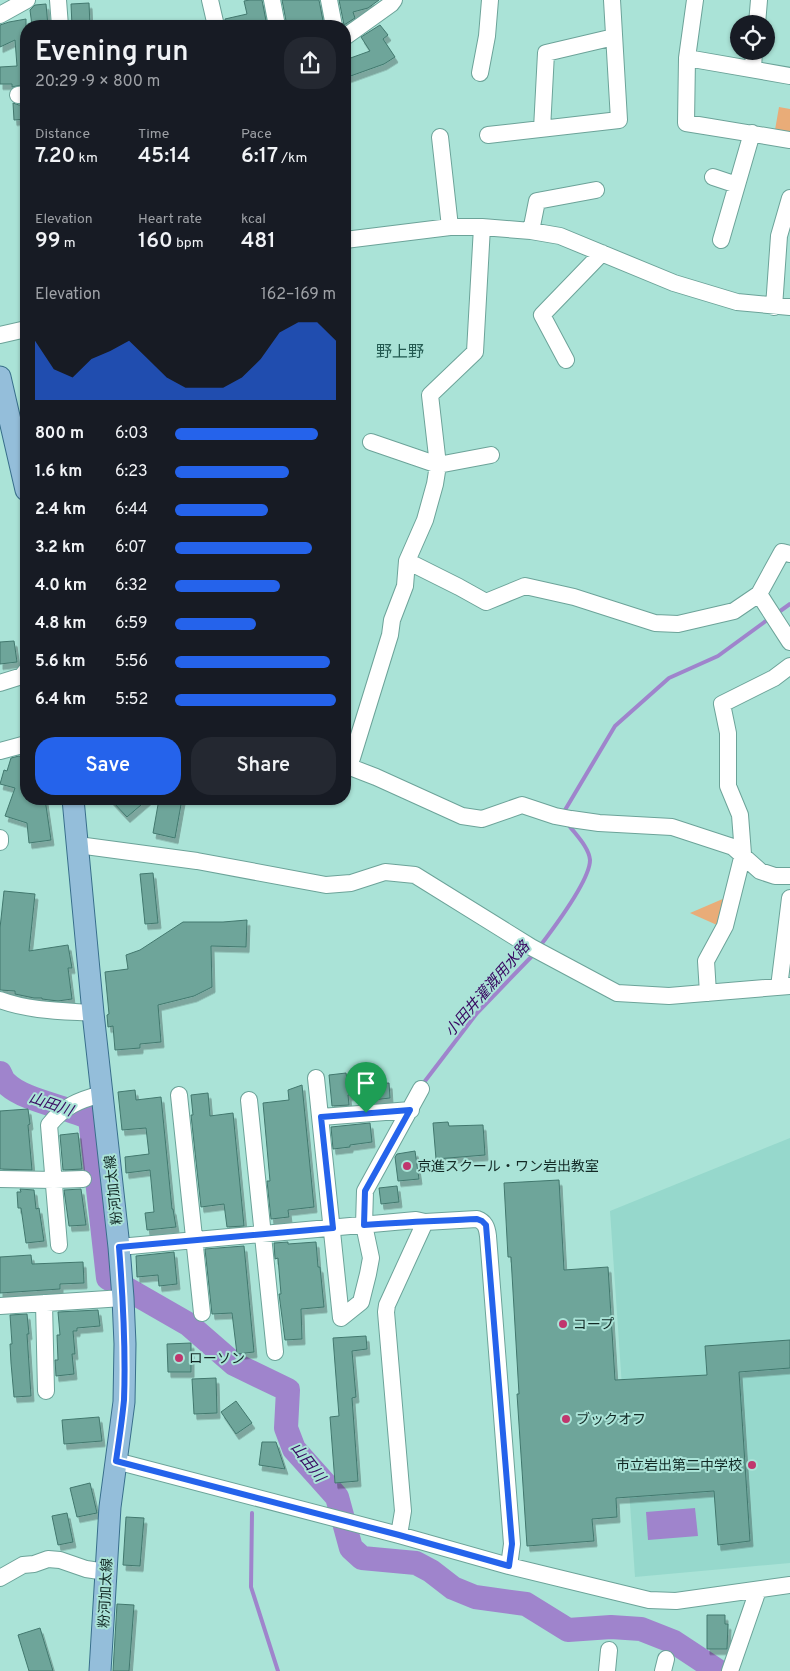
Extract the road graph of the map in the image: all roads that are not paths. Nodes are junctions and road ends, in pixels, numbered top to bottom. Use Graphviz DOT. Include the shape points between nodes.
graph roads {
  1 [pos="27,0"];
  2 [pos="58,0"];
  3 [pos="210,0"];
  4 [pos="272,0"];
  5 [pos="329,0"];
  6 [pos="490,0"];
  7 [pos="612,0"];
  8 [pos="695,0"];
  9 [pos="759,0"];
  10 [pos="391,1"];
  11 [pos="0,14"];
  12 [pos="758,15"];
  13 [pos="60,20"];
  14 [pos="215,20"];
  15 [pos="276,20"];
  16 [pos="333,20"];
  17 [pos="351,32"];
  18 [pos="614,37"];
  19 [pos="687,58"];
  20 [pos="754,60"];
  21 [pos="753,69"];
  22 [pos="480,73"];
  23 [pos="790,76"];
  24 [pos="542,129"];
  25 [pos="752,133"];
  26 [pos="488,135"];
  27 [pos="440,137"];
  28 [pos="790,140"];
  29 [pos="713,177"];
  30 [pos="737,185"];
  31 [pos="596,190"];
  32 [pos="790,198"];
  33 [pos="450,227"];
  34 [pos="482,227"];
  35 [pos="531,231"];
  36 [pos="351,239"];
  37 [pos="721,240"];
  38 [pos="602,253"];
  39 [pos="782,307"];
  40 [pos="20,330"];
  41 [pos="0,335"];
  42 [pos="566,360"];
  43 [pos="0,377"];
  44 [pos="371,442"];
  45 [pos="491,455"];
  46 [pos="20,464"];
  47 [pos="438,465"];
  48 [pos="790,554"];
  49 [pos="407,561"];
  50 [pos="759,594"];
  51 [pos="790,642"];
  52 [pos="790,666"];
  53 [pos="20,677"];
  54 [pos="0,683"];
  55 [pos="20,746"];
  56 [pos="0,751"];
  57 [pos="351,759"];
  58 [pos="351,767"];
  59 [pos="74,805"];
  60 [pos="0,838"];
  61 [pos="0,842"];
  62 [pos="78,845"];
  63 [pos="742,854"];
  64 [pos="790,876"];
  65 [pos="790,898"];
  66 [pos="785,986"];
  67 [pos="708,993"];
  68 [pos="0,1000"];
  69 [pos="93,1013"];
  70 [pos="316,1078"];
  71 [pos="421,1089"];
  72 [pos="102,1094"];
  73 [pos="179,1095"];
  74 [pos="249,1100"];
  75 [pos="410,1110"];
  76 [pos="321,1117"];
  77 [pos="0,1179"];
  78 [pos="83,1179"];
  79 [pos="54,1180"];
  80 [pos="425,1222"];
  81 [pos="364,1225"];
  82 [pos="333,1228"];
  83 [pos="262,1234"];
  84 [pos="194,1240"];
  85 [pos="59,1245"];
  86 [pos="119,1247"];
  87 [pos="123,1290"];
  88 [pos="44,1303"];
  89 [pos="0,1306"];
  90 [pos="202,1313"];
  91 [pos="274,1352"];
  92 [pos="46,1392"];
  93 [pos="116,1461"];
  94 [pos="399,1535"];
  95 [pos="509,1566"];
  96 [pos="106,1572"];
  97 [pos="0,1578"];
  98 [pos="790,1585"];
  99 [pos="758,1590"];
  100 [pos="609,1650"];
  101 [pos="731,1669"];
  102 [pos="100,1671"];
  103 [pos="607,1671"];
  1 -- 11 [label="street"];
  2 -- 13 [label="street"];
  3 -- 14 [label="street"];
  4 -- 15 [label="street"];
  5 -- 16 [label="street"];
  6 -- 22 [label="street"];
  7 -- 18 [label="street"];
  8 -- 19 [label="street"];
  9 -- 12 [label="street"];
  10 -- 17 [label="street"];
  18 -- 24 [label="street" via="546,53"];
  18 -- 24 [label="street" via="619,120"];
  19 -- 21 [label="street"];
  19 -- 25 [label="street" via="686,122"];
  20 -- 21 [label="street"];
  21 -- 23 [label="street"];
  24 -- 26 [label="street"];
  25 -- 28 [label="street"];
  25 -- 30 [label="street"];
  27 -- 33 [label="street"];
  29 -- 30 [label="street"];
  30 -- 37 [label="street"];
  31 -- 35 [label="street" via="537,201"];
  32 -- 39 [label="street" via="779,236"];
  33 -- 34 [label="street"];
  33 -- 36 [label="street"];
  34 -- 35 [label="street"];
  34 -- 47 [label="street" via="475,352 430,395"];
  35 -- 38 [label="street" via="560,236"];
  38 -- 39 [label="street" via="674,283 737,302"];
  38 -- 42 [label="street" via="542,315"];
  40 -- 41 [label="street"];
  43 -- 46 [label="main road"];
  44 -- 47 [label="street"];
  45 -- 47 [label="street"];
  47 -- 49 [label="street" via="425,520"];
  48 -- 50 [label="street" via="782,552"];
  49 -- 50 [label="street" via="486,602 525,586 574,597 656,623 678,624 734,612"];
  49 -- 57 [label="street" via="405,586"];
  50 -- 51 [label="street"];
  52 -- 63 [label="street" via="774,678 722,704 728,733 728,786 740,815"];
  53 -- 54 [label="street"];
  55 -- 56 [label="street"];
  58 -- 63 [label="street" via="462,816 482,819 522,805 555,816 599,823 672,827 733,847"];
  59 -- 62 [label="main road, 粉河加太線"];
  60 -- 61 [label="street"];
  62 -- 67 [label="street" via="197,861 326,885 350,883 385,872 415,875 538,950 617,993 669,996"];
  62 -- 69 [label="main road, 粉河加太線"];
  63 -- 64 [label="street" via="760,871"];
  63 -- 67 [label="street" via="726,926 706,961"];
  65 -- 66 [label="street"];
  66 -- 67 [label="street"];
  68 -- 69 [label="street" via="45,1009"];
  69 -- 72 [label="main road, 粉河加太線"];
  70 -- 76 [label="street"];
  71 -- 75 [label="street"];
  72 -- 79 [label="street" via="72,1104 49,1125"];
  72 -- 86 [label="main road, 粉河加太線"];
  73 -- 84 [label="street"];
  74 -- 83 [label="street"];
  75 -- 76 [label="street"];
  75 -- 81 [label="street" via="365,1191"];
  76 -- 82 [label="street"];
  77 -- 79 [label="street"];
  78 -- 79 [label="street"];
  79 -- 85 [label="street"];
  80 -- 81 [label="street"];
  80 -- 94 [label="street" via="387,1305 403,1511"];
  80 -- 95 [label="street" via="477,1219 486,1225 512,1544"];
  81 -- 82 [label="street"];
  81 -- 82 [label="street" via="371,1258 368,1274 361,1302 341,1318"];
  82 -- 83 [label="street"];
  83 -- 84 [label="street"];
  83 -- 91 [label="street"];
  84 -- 86 [label="street"];
  84 -- 90 [label="street"];
  86 -- 87 [label="main road, 粉河加太線"];
  87 -- 88 [label="street"];
  87 -- 93 [label="main road, 粉河加太線" via="124,1402"];
  88 -- 89 [label="street"];
  88 -- 92 [label="street"];
  93 -- 94 [label="street"];
  93 -- 96 [label="main road, 粉河加太線"];
  94 -- 95 [label="street"];
  95 -- 99 [label="street" via="648,1600 676,1601"];
  96 -- 97 [label="street" via="48,1559 23,1565"];
  96 -- 102 [label="main road, 粉河加太線"];
  98 -- 99 [label="street"];
  99 -- 101 [label="street"];
  100 -- 103 [label="street"];
}
